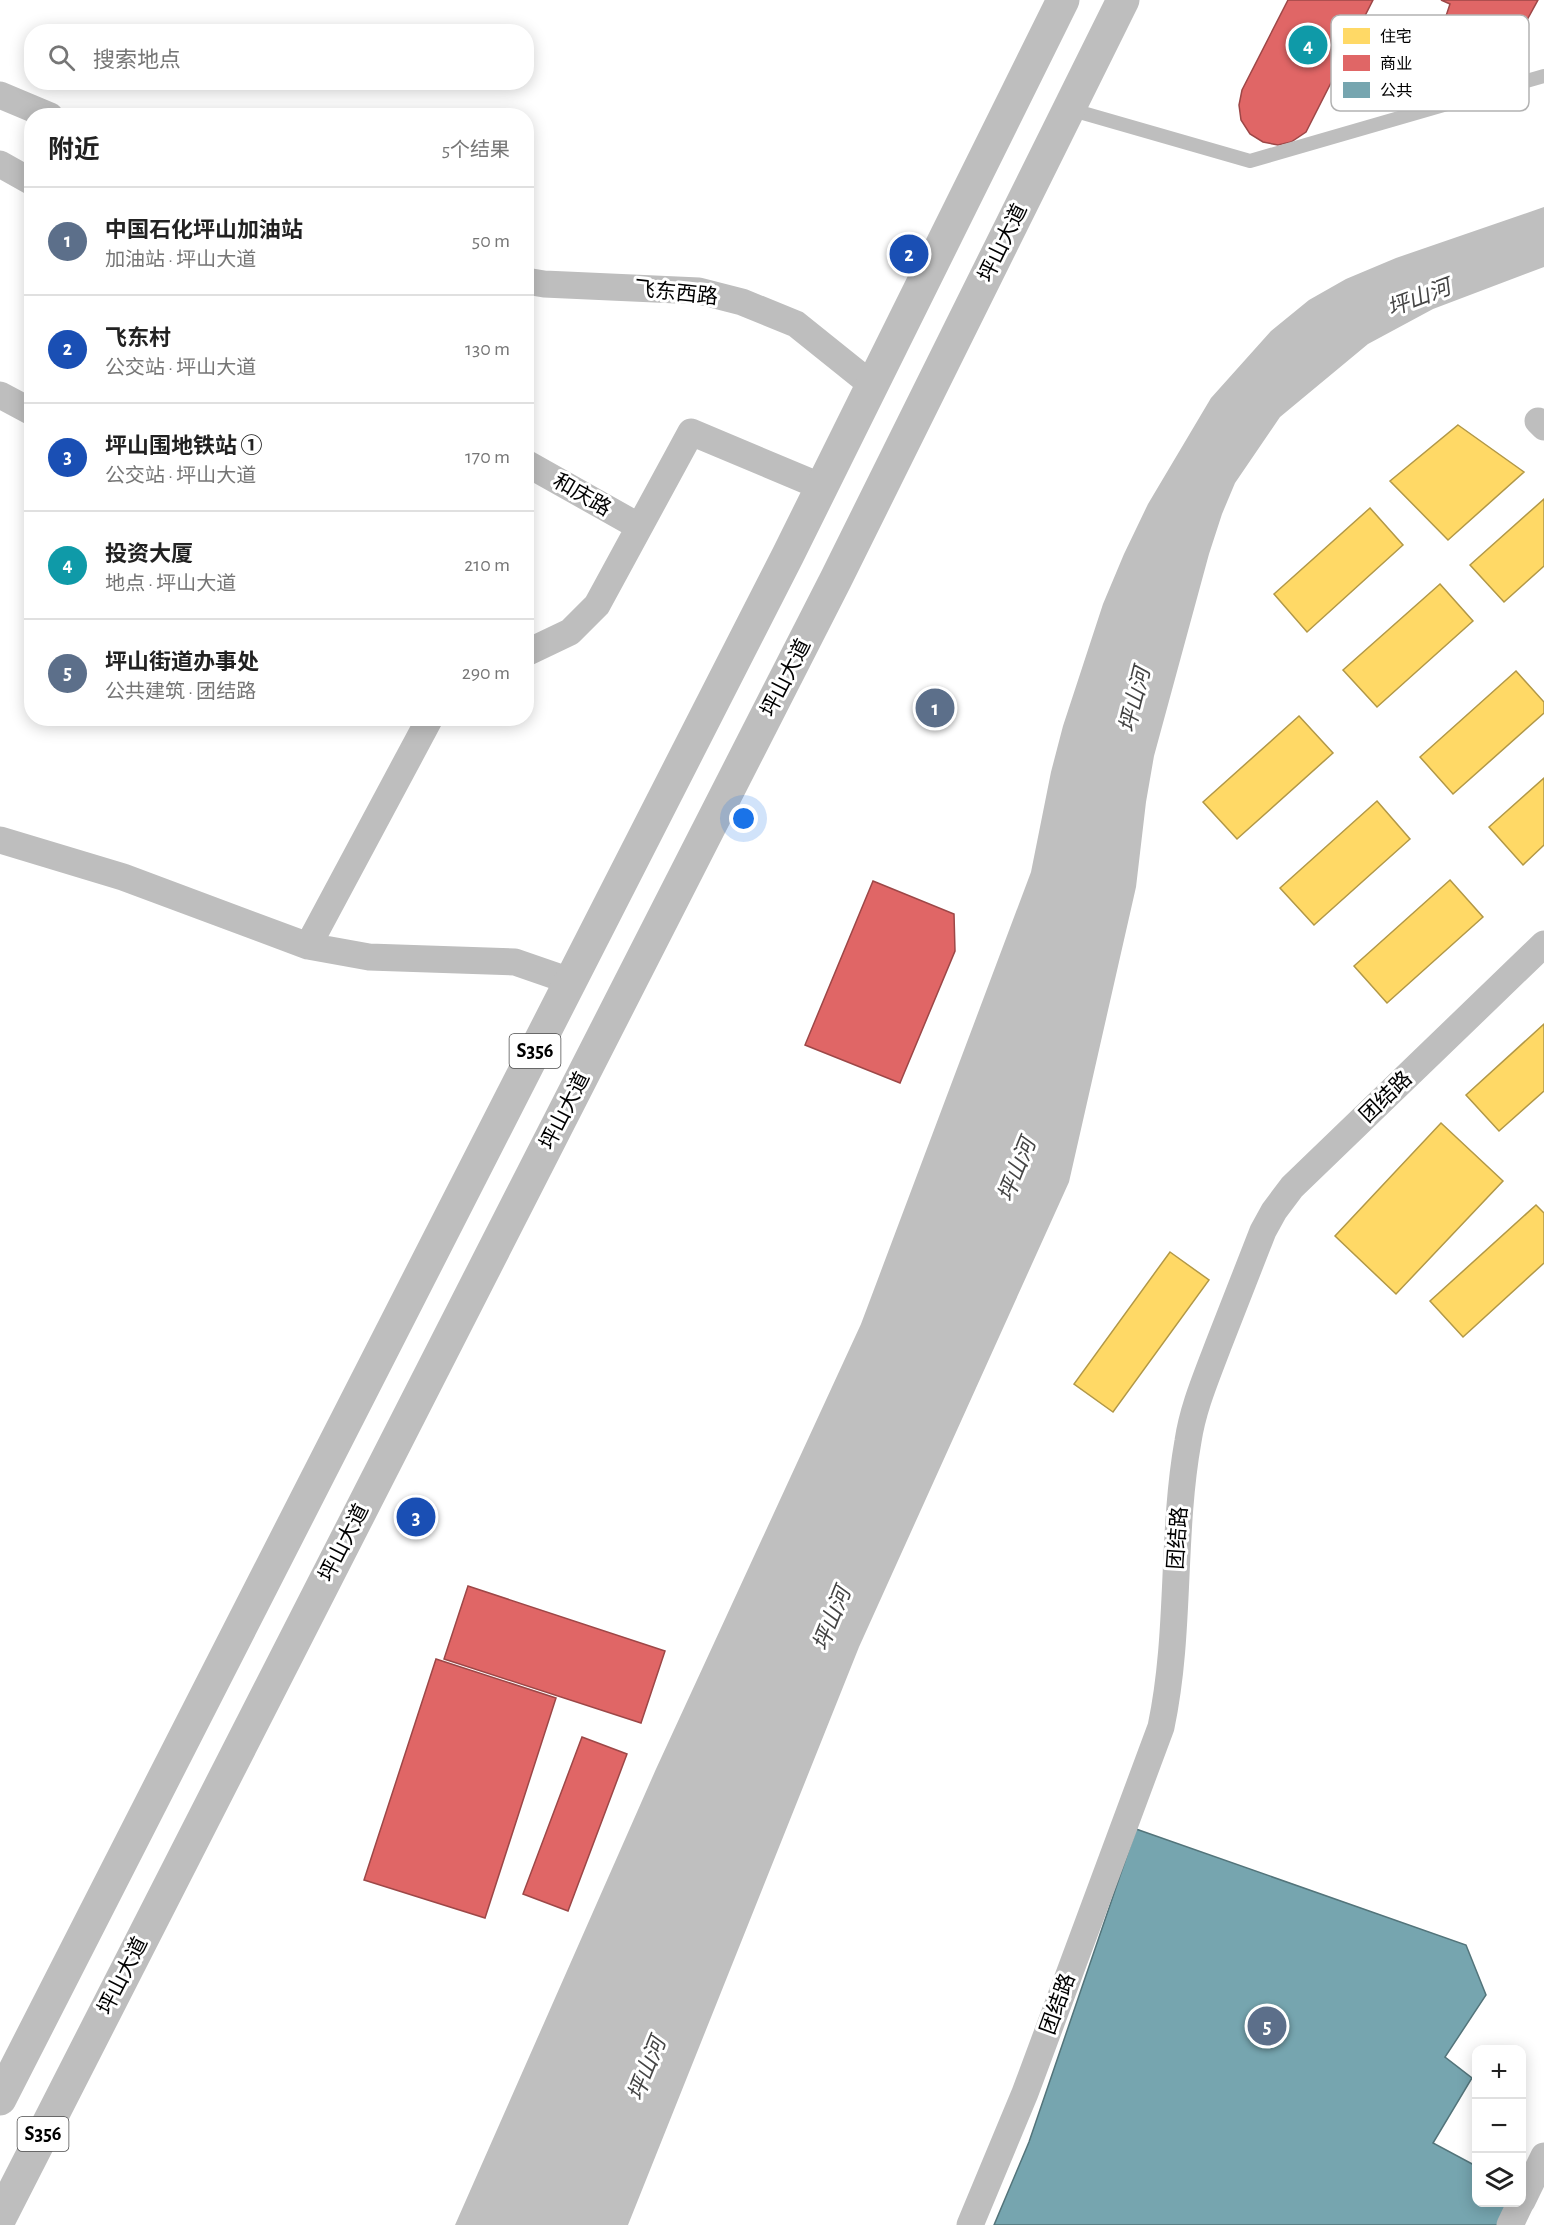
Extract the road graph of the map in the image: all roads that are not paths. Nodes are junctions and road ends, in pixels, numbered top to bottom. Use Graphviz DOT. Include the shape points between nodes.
graph roads {
  1 [pos="1063,0"];
  2 [pos="1123,0"];
  3 [pos="1544,76"];
  4 [pos="1529,80"];
  5 [pos="0,95"];
  6 [pos="31,108"];
  7 [pos="1069,109"];
  8 [pos="1423,111"];
  9 [pos="0,164"];
  10 [pos="24,178"];
  11 [pos="534,282"];
  12 [pos="872,385"];
  13 [pos="0,395"];
  14 [pos="24,408"];
  15 [pos="534,467"];
  16 [pos="822,487"];
  17 [pos="639,526"];
  18 [pos="534,649"];
  19 [pos="426,726"];
  20 [pos="0,840"];
  21 [pos="1544,944"];
  22 [pos="308,946"];
  23 [pos="570,981"];
  24 [pos="0,2099"];
  25 [pos="1544,2156"];
  26 [pos="1526,2192"];
  27 [pos="1519,2207"];
  28 [pos="0,2218"];
  29 [pos="970,2225"];
  30 [pos="1510,2225"];
  1 -- 12 [label="highway, S356"];
  2 -- 7 [label="highway, 坪山大道"];
  3 -- 4 [label="lane"];
  5 -- 6 [label="street"];
  7 -- 8 [label="lane" via="1250,161"];
  7 -- 28 [label="highway, 坪山大道 / S356" via="842,568"];
  9 -- 10 [label="street"];
  11 -- 12 [label="street, 飞东西路" via="699,291 742,302 796,324"];
  12 -- 16 [label="highway, S356"];
  13 -- 14 [label="street"];
  15 -- 17 [label="street, 和庆路"];
  16 -- 17 [label="street" via="691,432"];
  16 -- 23 [label="highway, S356"];
  17 -- 18 [label="street" via="597,605 570,632"];
  19 -- 22 [label="street"];
  20 -- 22 [label="street" via="123,877"];
  21 -- 29 [label="street, 团结路" via="1292,1187 1263,1231 1196,1405 1188,1440 1177,1532 1170,1688 1161,1727 1025,2093"];
  22 -- 23 [label="street" via="369,957 515,962"];
  23 -- 24 [label="highway, S356"];
  25 -- 26 [label="street"];
  27 -- 30 [label="street"];
}
